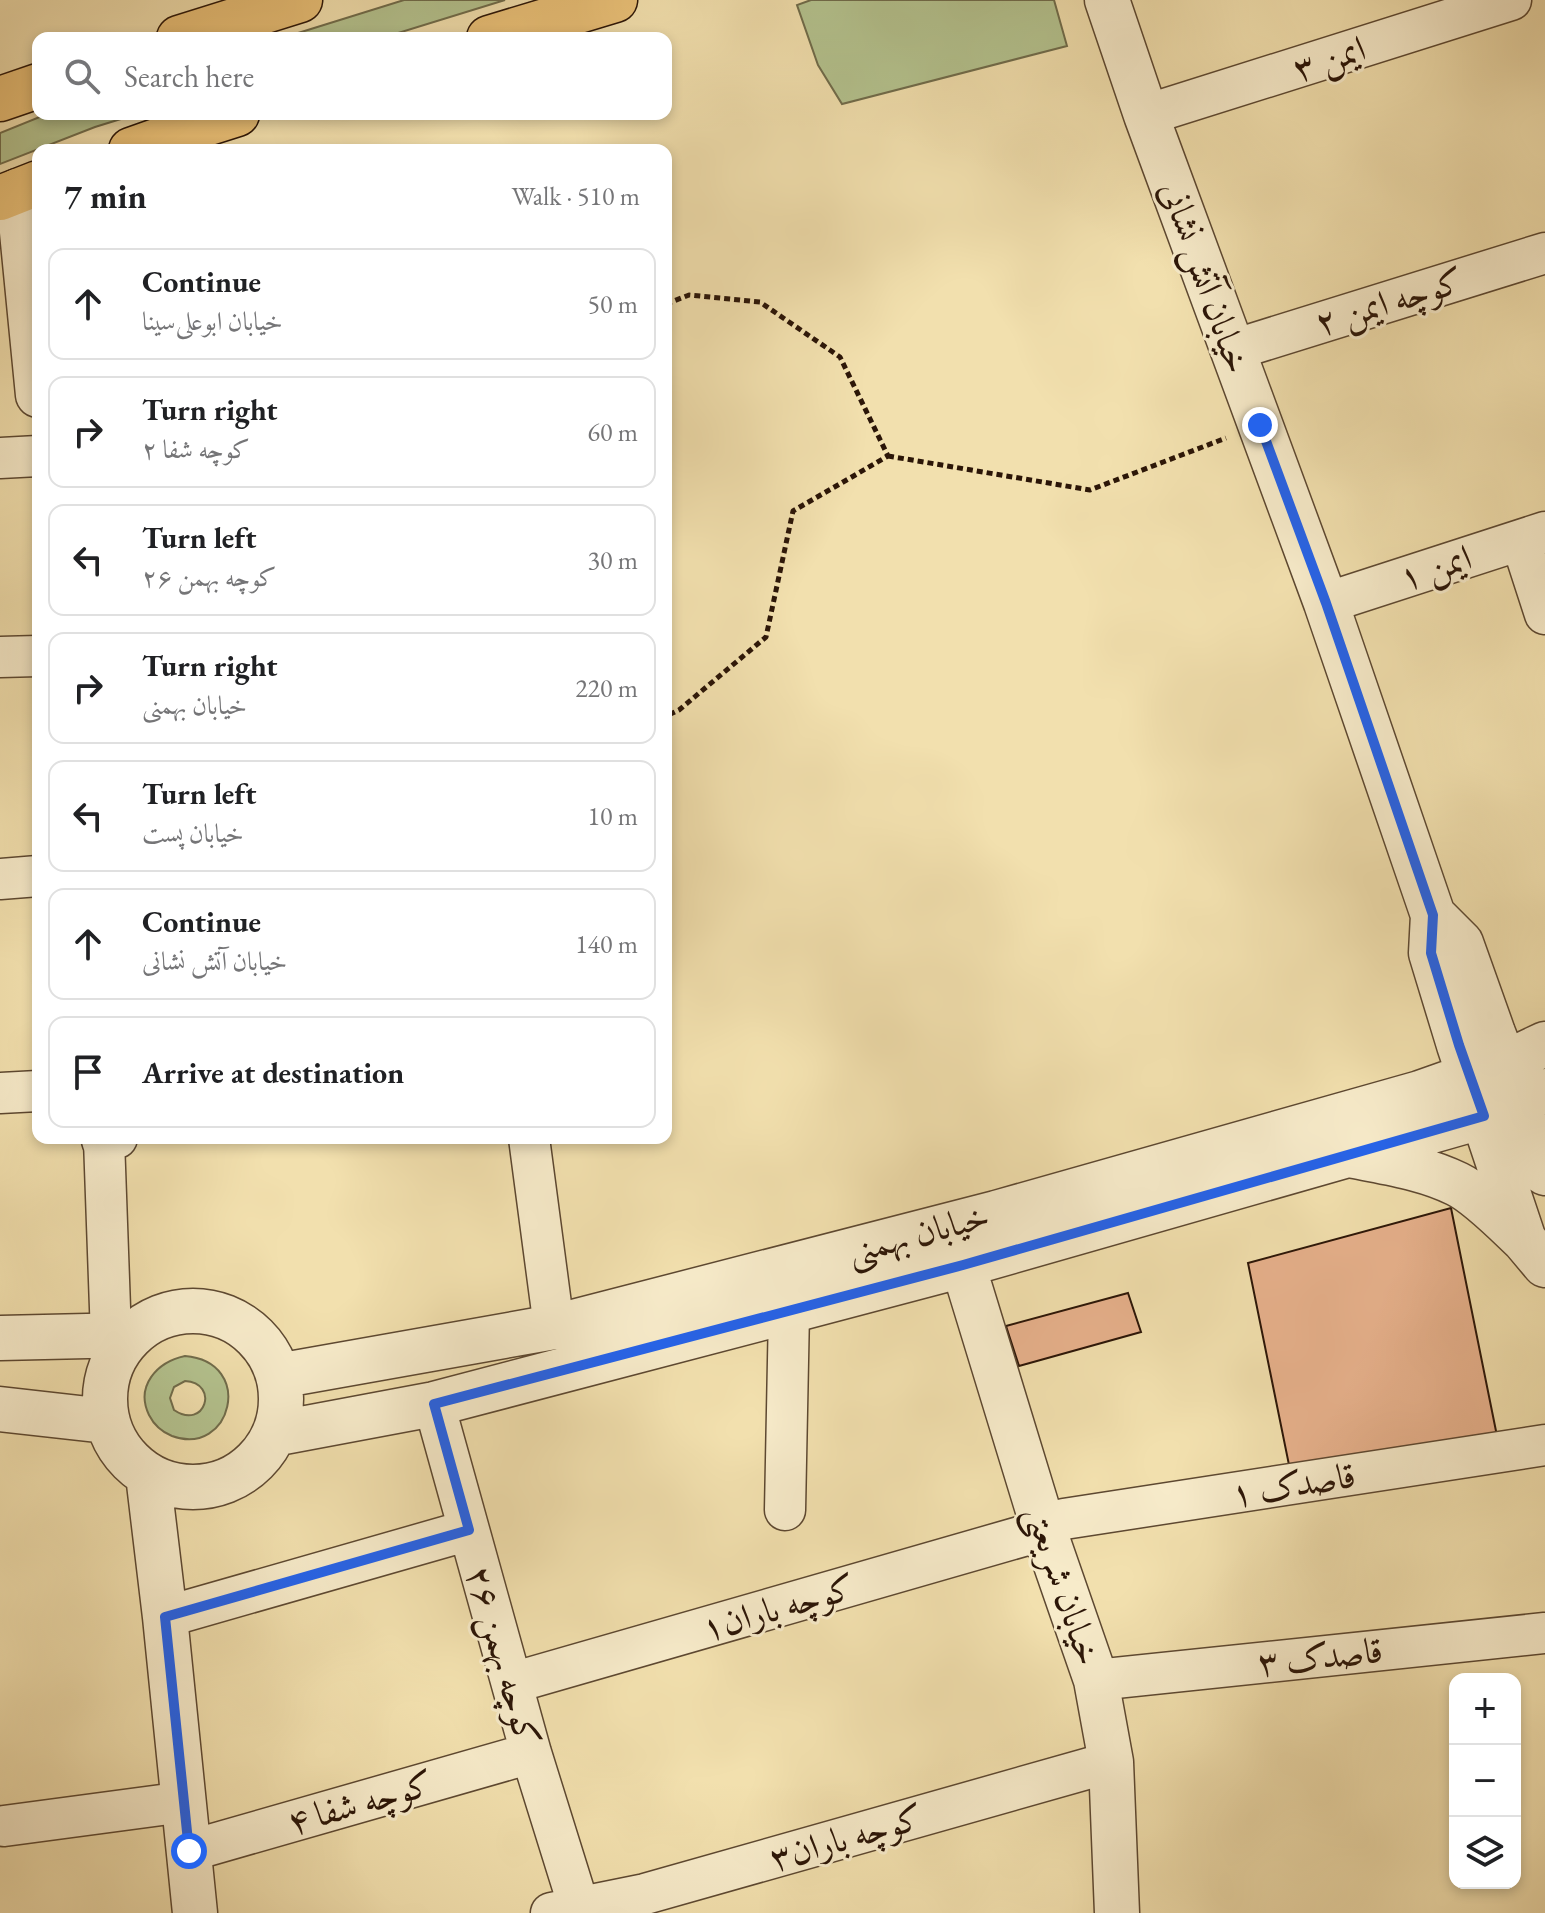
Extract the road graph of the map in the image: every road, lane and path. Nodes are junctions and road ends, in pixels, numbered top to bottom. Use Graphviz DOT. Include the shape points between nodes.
graph roads {
  1 [pos="300,0"];
  2 [pos="615,0"];
  3 [pos="1107,0"];
  4 [pos="1511,0"];
  5 [pos="197,22"];
  6 [pos="509,32"];
  7 [pos="32,88"];
  8 [pos="0,99"];
  9 [pos="1146,115"];
  10 [pos="219,120"];
  11 [pos="149,144"];
  12 [pos="19,191"];
  13 [pos="1545,253"];
  14 [pos="672,302"];
  15 [pos="32,331"];
  16 [pos="1233,350"];
  17 [pos="1260,425"];
  18 [pos="32,456"];
  19 [pos="888,456"];
  20 [pos="0,458"];
  21 [pos="1533,536"];
  22 [pos="1326,603"];
  23 [pos="1545,614"];
  24 [pos="32,656"];
  25 [pos="0,657"];
  26 [pos="672,713"];
  27 [pos="32,876"];
  28 [pos="0,879"];
  29 [pos="1545,1044"];
  30 [pos="1505,1090"];
  31 [pos="32,1091"];
  32 [pos="0,1093"];
  33 [pos="108,1144"];
  34 [pos="530,1144"];
  35 [pos="1348,1155"];
  36 [pos="1545,1173"];
  37 [pos="1535,1253"];
  38 [pos="963,1265"];
  39 [pos="789,1311"];
  40 [pos="554,1327"];
  41 [pos="121,1336"];
  42 [pos="0,1338"];
  43 [pos="278,1376"];
  44 [pos="434,1404"];
  45 [pos="0,1409"];
  46 [pos="106,1421"];
  47 [pos="274,1434"];
  48 [pos="1545,1445"];
  49 [pos="148,1475"];
  50 [pos="785,1510"];
  51 [pos="469,1530"];
  52 [pos="1044,1530"];
  53 [pos="165,1617"];
  54 [pos="1545,1633"];
  55 [pos="1096,1680"];
  56 [pos="512,1683"];
  57 [pos="531,1753"];
  58 [pos="1111,1762"];
  59 [pos="184,1802"];
  60 [pos="4,1826"];
  61 [pos="189,1851"];
  62 [pos="647,1903"];
  63 [pos="565,1910"];
  64 [pos="195,1913"];
  65 [pos="1117,1913"];
  1 -- 5 [label="main road"];
  2 -- 6 [label="main road"];
  3 -- 9 [label="street, خیابان آتش نشانی"];
  4 -- 9 [label="street, ایمن ۳"];
  7 -- 8 [label="main road"];
  9 -- 16 [label="street, خیابان آتش نشانی"];
  10 -- 11 [label="main road"];
  12 -- 15 [label="street"];
  13 -- 16 [label="street, کوچه ایمن ۲"];
  14 -- 19 [label="path" via="689,295 760,302 840,357"];
  16 -- 17 [label="street, خیابان آتش نشانی"];
  17 -- 19 [label="path" via="1090,490"];
  17 -- 22 [label="street, خیابان آتش نشانی"];
  18 -- 20 [label="street"];
  19 -- 26 [label="path" via="793,511 766,637"];
  21 -- 22 [label="street, ایمن ۱"];
  21 -- 23 [label="street"];
  22 -- 30 [label="street, خیابان آتش نشانی" via="1433,915 1431,953"];
  24 -- 25 [label="street"];
  27 -- 28 [label="street"];
  29 -- 30 [label="street, خیابان بهمنی"];
  30 -- 35 [label="street, خیابان بهمنی"];
  30 -- 36 [label="street"];
  30 -- 37 [label="street"];
  30 -- 40 [label="street, خیابان بهمنی" via="1420,1093 996,1213"];
  31 -- 32 [label="street"];
  33 -- 41 [label="street" via="108,1246"];
  34 -- 40 [label="street"];
  35 -- 37 [label="street" via="1406,1166 1459,1185"];
  35 -- 38 [label="street, خیابان بهمنی"];
  38 -- 39 [label="street, خیابان بهمنی"];
  38 -- 52 [label="street, خیابان شریعتی"];
  39 -- 44 [label="street, خیابان بهمنی"];
  39 -- 50 [label="street"];
  40 -- 43 [label="street, خیابان بهمنی"];
  41 -- 42 [label="street"];
  41 -- 43 [label="street" via="177,1312 204,1311 251,1332 268,1352"];
  41 -- 46 [label="street" via="105,1383"];
  43 -- 47 [label="street" via="280,1415"];
  44 -- 47 [label="street, خیابان بهمنی"];
  44 -- 51 [label="street, کوچه بهمن ۲۶"];
  45 -- 46 [label="street"];
  46 -- 49 [label="street" via="127,1458"];
  47 -- 49 [label="street" via="243,1472 220,1483 196,1487"];
  48 -- 52 [label="street, قاصدک ۱" via="1064,1519"];
  49 -- 53 [label="street"];
  51 -- 53 [label="street"];
  51 -- 56 [label="street, کوچه بهمن ۲۶"];
  52 -- 55 [label="street, خیابان شریعتی"];
  52 -- 56 [label="street, کوچه باران۱"];
  53 -- 59 [label="street"];
  54 -- 55 [label="street, قاصدک ۳"];
  55 -- 58 [label="street, خیابان شریعتی"];
  56 -- 57 [label="street, کوچه بهمن ۲۶"];
  57 -- 61 [label="street, کوچه شفا ۴"];
  57 -- 63 [label="street, کوچه بهمن ۲۶"];
  58 -- 62 [label="street, کوچه باران۳"];
  58 -- 65 [label="street, خیابان شریعتی"];
  59 -- 60 [label="street"];
  59 -- 61 [label="street"];
  61 -- 64 [label="street"];
  62 -- 63 [label="street, کوچه باران۳"];
}
